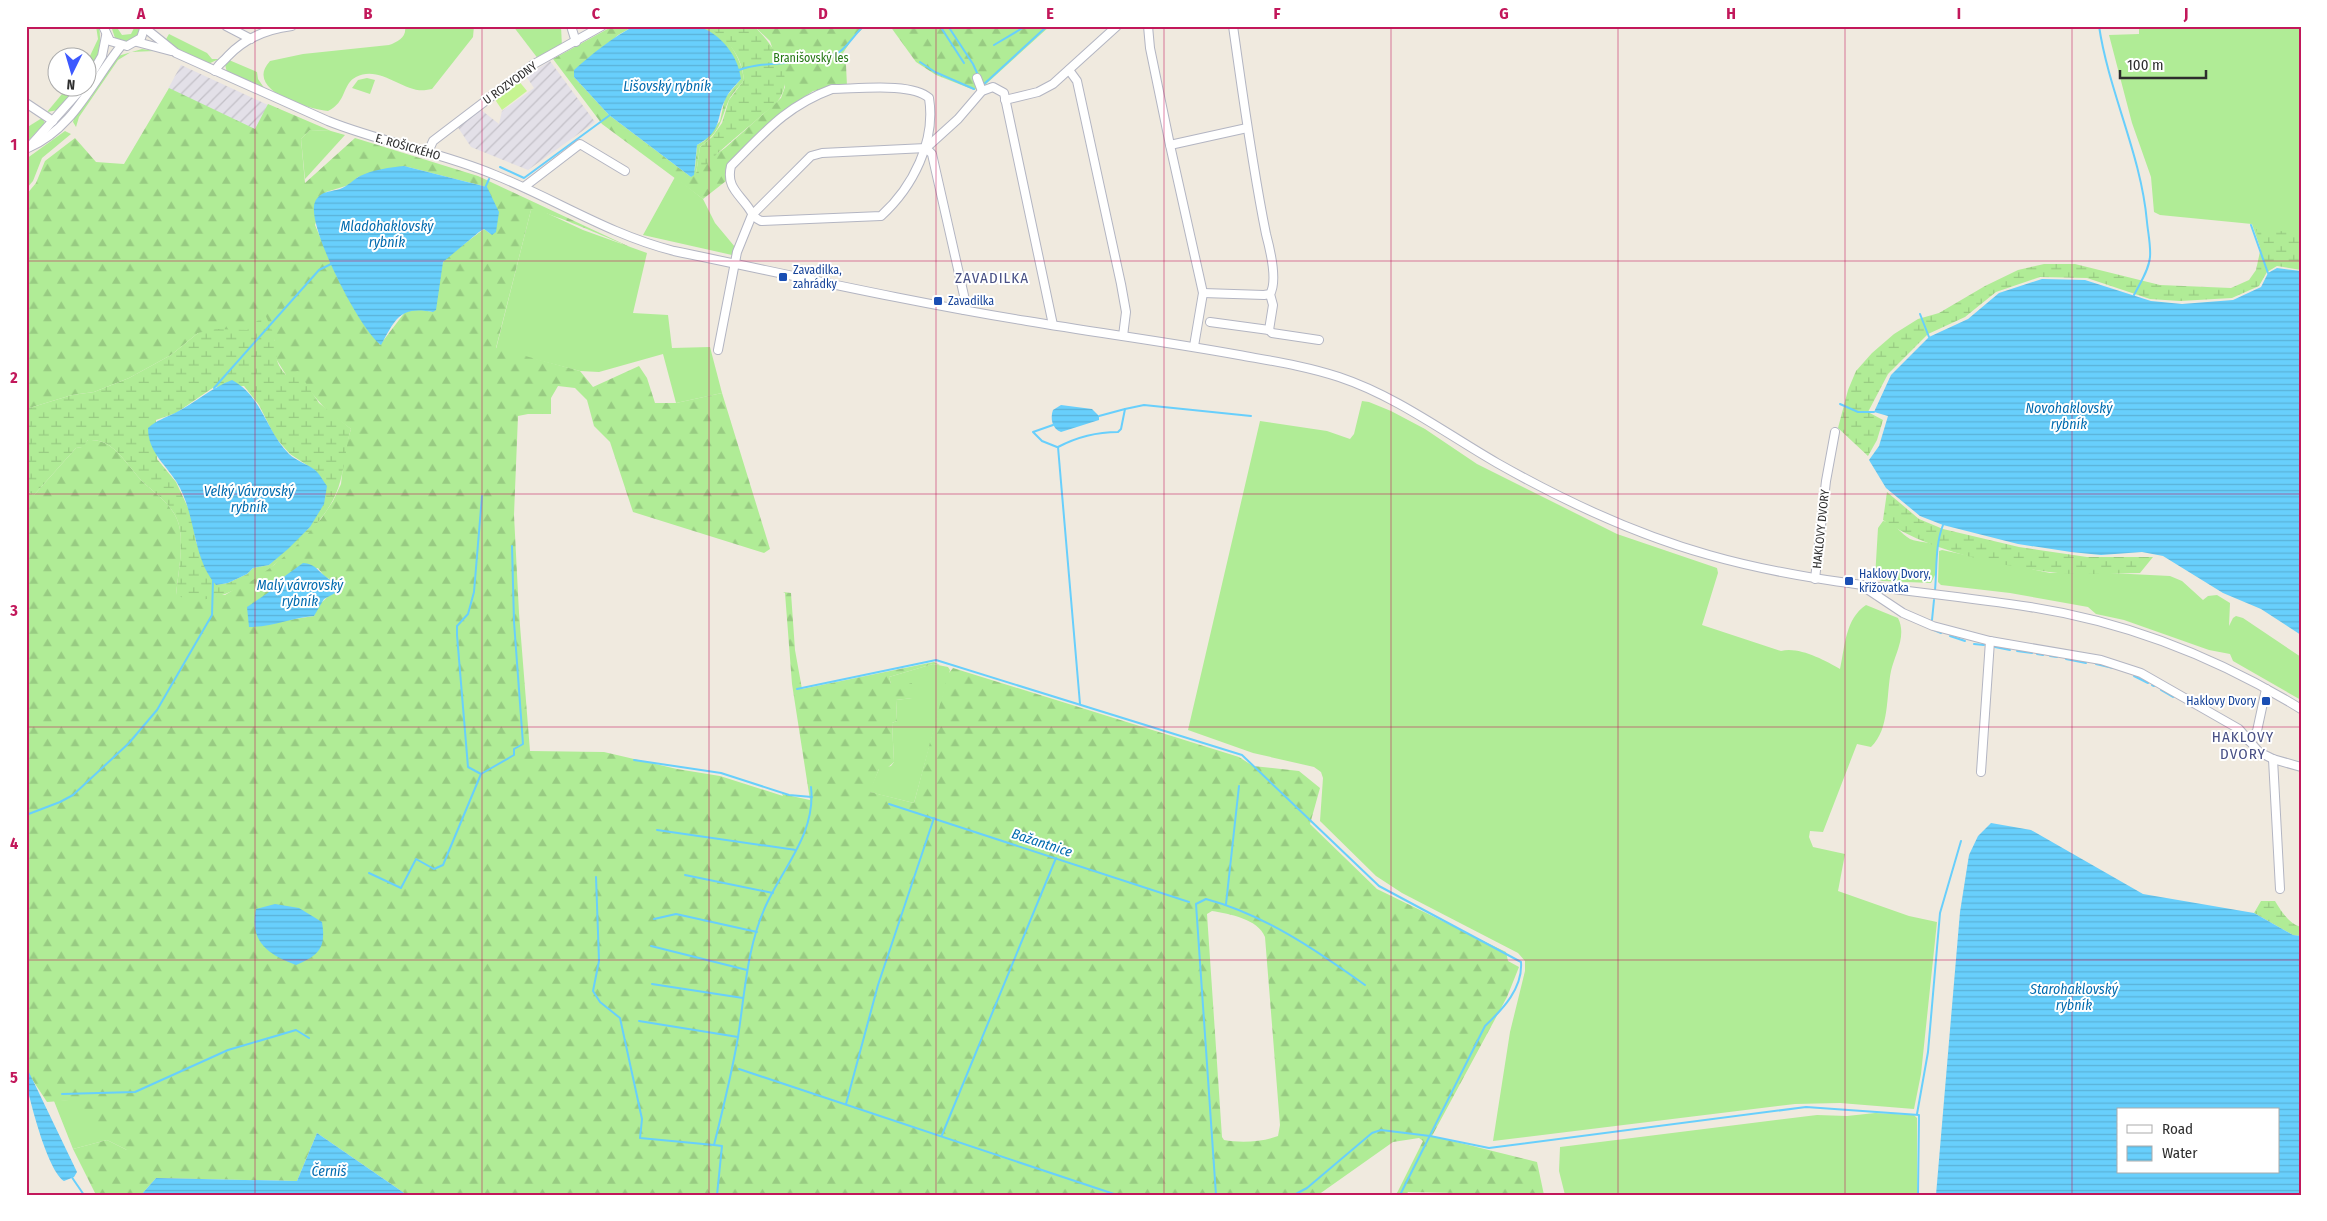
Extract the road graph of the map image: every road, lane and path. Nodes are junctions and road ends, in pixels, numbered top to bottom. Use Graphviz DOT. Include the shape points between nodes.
graph roads {
  1 [pos="103,26"];
  2 [pos="226,26"];
  3 [pos="292,26"];
  4 [pos="571,26"];
  5 [pos="602,26"];
  6 [pos="1117,26"];
  7 [pos="1148,26"];
  8 [pos="1233,26"];
  9 [pos="145,27"];
  10 [pos="106,36"];
  11 [pos="251,39"];
  12 [pos="137,42"];
  13 [pos="576,42"];
  14 [pos="121,46"];
  15 [pos="176,52"];
  16 [pos="98,63"];
  17 [pos="1069,70"];
  18 [pos="214,71"];
  19 [pos="976,78"];
  20 [pos="982,91"];
  21 [pos="73,98"];
  22 [pos="1005,100"];
  23 [pos="26,102"];
  24 [pos="53,120"];
  25 [pos="1247,128"];
  26 [pos="1170,145"];
  27 [pos="926,148"];
  28 [pos="27,149"];
  29 [pos="428,152"];
  30 [pos="625,171"];
  31 [pos="524,187"];
  32 [pos="752,215"];
  33 [pos="734,264"];
  34 [pos="1203,293"];
  35 [pos="1270,294"];
  36 [pos="964,310"];
  37 [pos="1210,322"];
  38 [pos="1053,326"];
  39 [pos="1269,330"];
  40 [pos="1123,336"];
  41 [pos="1319,340"];
  42 [pos="1194,346"];
  43 [pos="718,350"];
  44 [pos="1835,432"];
  45 [pos="1815,579"];
  46 [pos="1862,586"];
  47 [pos="1990,641"];
  48 [pos="2266,689"];
  49 [pos="2301,709"];
  50 [pos="2249,742"];
  51 [pos="2273,759"];
  52 [pos="2301,766"];
  53 [pos="1981,772"];
  54 [pos="2280,889"];
  1 -- 10 [label="street"];
  2 -- 11 [label="street"];
  3 -- 11 [label="street" via="269,30"];
  4 -- 13 [label="street"];
  5 -- 13 [label="street, U ROZVODNY"];
  6 -- 17 [label="street"];
  7 -- 26 [label="street"];
  8 -- 25 [label="street"];
  9 -- 12 [label="street"];
  9 -- 15 [label="street, E. ROŠICKÉHO"];
  10 -- 14 [label="street"];
  10 -- 16 [label="street"];
  11 -- 18 [label="street" via="235,48"];
  12 -- 14 [label="street"];
  12 -- 15 [label="street, E. ROŠICKÉHO"];
  13 -- 29 [label="street, U ROZVODNY" via="534,64 433,141"];
  14 -- 28 [label="street" via="70,117 52,134"];
  15 -- 18 [label="street, E. ROŠICKÉHO"];
  17 -- 22 [label="street" via="1038,92"];
  17 -- 40 [label="street" via="1077,81 1121,284 1126,312"];
  18 -- 29 [label="street, E. ROŠICKÉHO" via="353,131"];
  19 -- 20 [label="street"];
  20 -- 22 [label="street" via="993,87 999,89"];
  20 -- 27 [label="street" via="958,119"];
  21 -- 24 [label="street"];
  22 -- 38 [label="street"];
  23 -- 24 [label="street"];
  24 -- 28 [label="street"];
  25 -- 26 [label="street"];
  25 -- 35 [label="street" via="1271,255 1273,289"];
  26 -- 34 [label="street"];
  27 -- 32 [label="street" via="816,154"];
  27 -- 32 [label="street" via="903,190 881,216 761,221"];
  27 -- 32 [label="street" via="932,111 930,98 922,91 832,89 811,97 783,114 731,166 728,175 732,189"];
  27 -- 36 [label="street" via="932,154 965,300"];
  29 -- 31 [label="street, E. ROŠICKÉHO"];
  30 -- 31 [label="street" via="580,144"];
  31 -- 33 [label="street, E. ROŠICKÉHO" via="638,242"];
  32 -- 33 [label="street"];
  33 -- 36 [label="street"];
  33 -- 43 [label="street"];
  34 -- 35 [label="street"];
  34 -- 42 [label="street"];
  35 -- 39 [label="street" via="1273,305"];
  36 -- 38 [label="street"];
  37 -- 39 [label="street"];
  38 -- 40 [label="street"];
  39 -- 41 [label="street"];
  40 -- 42 [label="street"];
  42 -- 45 [label="street, HAKLOVY DVORY" via="1314,369 1361,385 1558,496 1619,524 1711,556"];
  44 -- 45 [label="street, HAKLOVY DVORY"];
  45 -- 46 [label="street, HAKLOVY DVORY"];
  46 -- 47 [label="street, HAKLOVY DVORY" via="1903,612 1933,626"];
  46 -- 48 [label="street, HAKLOVY DVORY" via="2032,607 2081,617 2144,634 2218,663"];
  47 -- 50 [label="street, HAKLOVY DVORY" via="2101,660 2141,673 2239,729"];
  47 -- 53 [label="street"];
  48 -- 49 [label="street, HAKLOVY DVORY"];
  48 -- 50 [label="street" via="2257,731"];
  50 -- 51 [label="street, HAKLOVY DVORY"];
  51 -- 52 [label="street, HAKLOVY DVORY"];
  51 -- 54 [label="street"];
}
